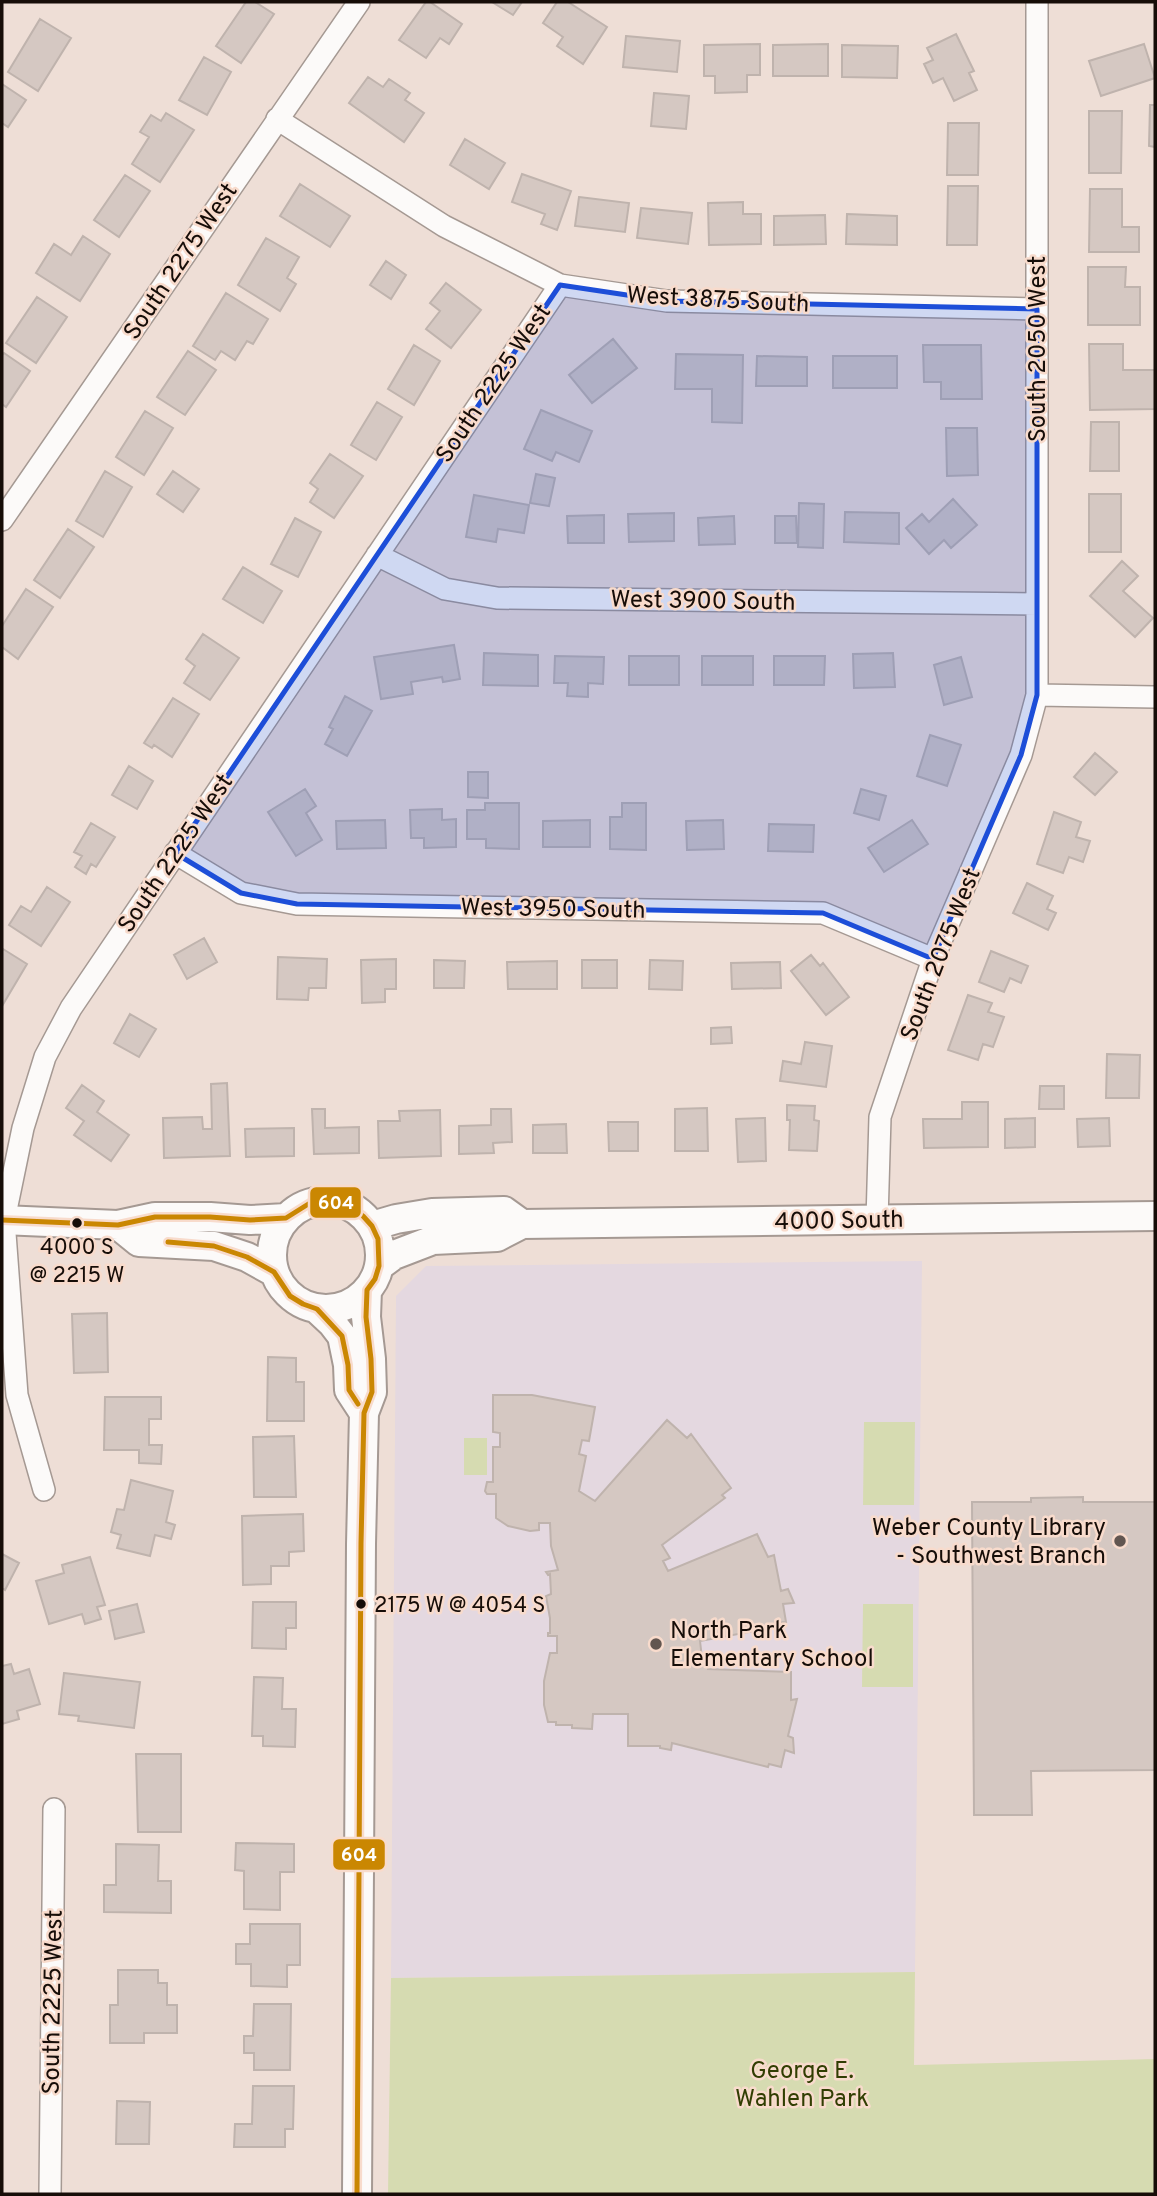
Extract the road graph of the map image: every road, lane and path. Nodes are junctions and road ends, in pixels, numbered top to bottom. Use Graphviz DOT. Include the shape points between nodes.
graph roads {
  1 [pos="359,2"];
  2 [pos="1037,2"];
  3 [pos="277,119"];
  4 [pos="560,285"];
  5 [pos="1037,309"];
  6 [pos="2,520"];
  7 [pos="377,555"];
  8 [pos="1037,604"];
  9 [pos="1037,695"];
  10 [pos="1155,696"];
  11 [pos="176,853"];
  12 [pos="933,959"];
  13 [pos="1155,1216"];
  14 [pos="286,1218"];
  15 [pos="3,1220"];
  16 [pos="877,1220"];
  17 [pos="522,1224"];
  18 [pos="118,1225"];
  19 [pos="372,1226"];
  20 [pos="274,1272"];
  21 [pos="373,1278"];
  22 [pos="317,1309"];
  23 [pos="364,1413"];
  24 [pos="44,1490"];
  25 [pos="54,1810"];
  26 [pos="50,2194"];
  27 [pos="357,2194"];
  1 -- 3 [label="street, South 2275 West"];
  2 -- 5 [label="street, South 2050 West"];
  3 -- 4 [label="street, West 3875 South" via="444,226"];
  3 -- 6 [label="street, South 2275 West"];
  4 -- 5 [label="street, West 3875 South" via="667,300"];
  4 -- 7 [label="street, South 2225 West"];
  5 -- 8 [label="street, South 2050 West"];
  7 -- 8 [label="street, West 3900 South" via="445,589 497,598"];
  7 -- 11 [label="street, South 2225 West"];
  8 -- 9 [label="street, South 2050 West"];
  9 -- 10 [label="street"];
  9 -- 12 [label="street, South 2075 West" via="1021,755"];
  11 -- 12 [label="street, West 3950 South" via="242,892 297,904 823,913"];
  11 -- 15 [label="street, South 2225 West" via="71,1007 44,1057"];
  12 -- 16 [label="street, South 2075 West" via="880,1117"];
  13 -- 16 [label="street, 4000 South"];
  14 -- 18 [label="street" via="155,1217"];
  14 -- 19 [label="street" via="310,1203 324,1201 351,1208"];
  14 -- 20 [label="street" via="273,1237"];
  15 -- 18 [label="street"];
  15 -- 24 [label="street, South 2225 West" via="18,1395"];
  16 -- 17 [label="street, 4000 South"];
  17 -- 19 [label="street, 4000 South" via="504,1211 432,1213"];
  17 -- 21 [label="street, 4000 South" via="497,1237 433,1240 394,1255"];
  18 -- 20 [label="street" via="139,1242 214,1246"];
  19 -- 21 [label="street" via="380,1252"];
  20 -- 22 [label="street" via="290,1296"];
  21 -- 22 [label="street" via="348,1304"];
  21 -- 23 [label="street" via="366,1317 372,1392"];
  22 -- 23 [label="street" via="342,1336 349,1390"];
  23 -- 27 [label="street"];
  25 -- 26 [label="street, South 2225 West"];
}
